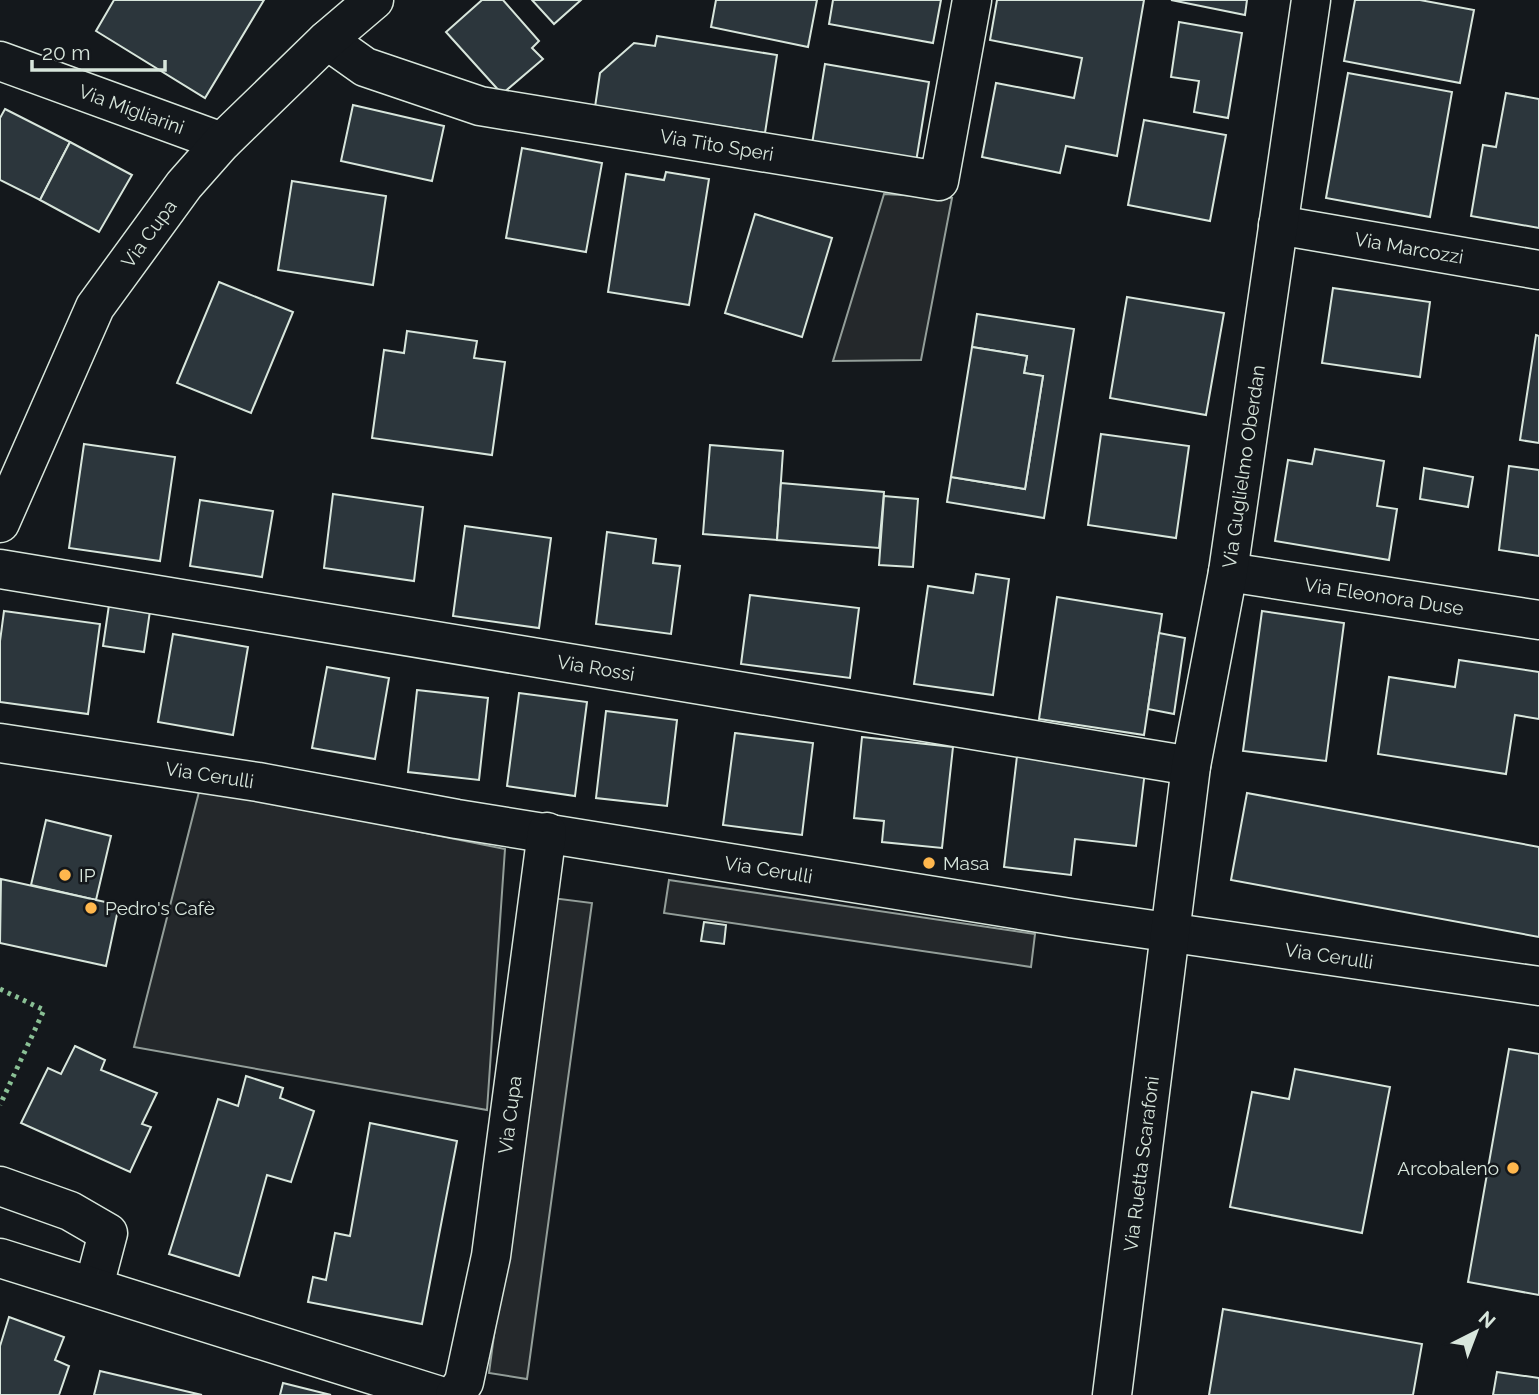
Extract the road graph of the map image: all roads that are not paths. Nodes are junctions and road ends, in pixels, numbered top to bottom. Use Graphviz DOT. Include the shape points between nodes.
graph roads {
  1 [pos="374,0"];
  2 [pos="972,0"];
  3 [pos="1311,0"];
  4 [pos="327,40"];
  5 [pos="0,61"];
  6 [pos="222,142"];
  7 [pos="1278,225"];
  8 [pos="1539,270"];
  9 [pos="0,523"];
  10 [pos="0,569"];
  11 [pos="1228,572"];
  12 [pos="1539,620"];
  13 [pos="0,743"];
  14 [pos="1191,766"];
  15 [pos="547,832"];
  16 [pos="1170,932"];
  17 [pos="1539,986"];
  18 [pos="0,1186"];
  19 [pos="0,1258"];
  20 [pos="94,1286"];
  21 [pos="436,1395"];
  22 [pos="455,1395"];
  23 [pos="1112,1395"];
  1 -- 4 [label="street, Via Cupa"];
  2 -- 4 [label="street, Via Tito Speri" via="939,181 480,106 365,67"];
  3 -- 7 [label="street, Via Guglielmo Oberdan"];
  4 -- 6 [label="street, Via Cupa"];
  5 -- 6 [label="street, Via Migliarini"];
  6 -- 9 [label="street, Via Cupa" via="184,185 95,307"];
  7 -- 8 [label="street, Via Marcozzi"];
  7 -- 11 [label="street, Via Guglielmo Oberdan"];
  10 -- 14 [label="street, Via Rossi"];
  11 -- 12 [label="street, Via Eleonora Duse"];
  11 -- 14 [label="street, Via Guglielmo Oberdan"];
  13 -- 15 [label="street, Via Cerulli"];
  14 -- 16 [label="street, Via Guglielmo Oberdan"];
  15 -- 16 [label="street, Via Cerulli"];
  15 -- 22 [label="street, Via Cupa" via="491,1256 464,1382"];
  16 -- 17 [label="street, Via Cerulli"];
  16 -- 23 [label="street, Via Ruetta Scarafoni"];
  18 -- 20 [label="street" via="70,1211 108,1233"];
  19 -- 20 [label="street"];
  20 -- 21 [label="street"];
}
